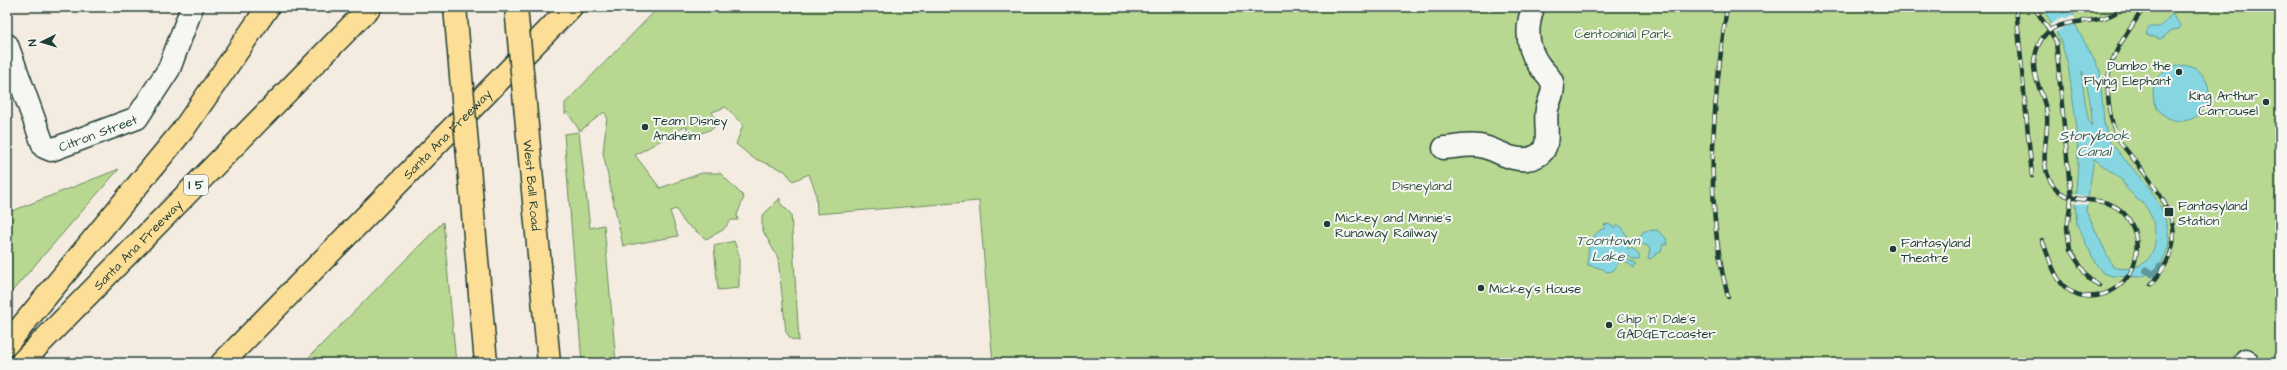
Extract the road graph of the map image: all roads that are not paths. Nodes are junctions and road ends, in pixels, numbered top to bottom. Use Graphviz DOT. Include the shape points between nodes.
graph roads {
  1 [pos="192,7"];
  2 [pos="268,7"];
  3 [pos="370,7"];
  4 [pos="455,7"];
  5 [pos="516,7"];
  6 [pos="571,7"];
  7 [pos="1533,7"];
  8 [pos="7,45"];
  9 [pos="1444,148"];
  10 [pos="7,344"];
  11 [pos="21,363"];
  12 [pos="222,363"];
  13 [pos="486,363"];
  14 [pos="549,363"];
  1 -- 8 [label="street, Citron Street" via="169,69 137,118 51,150 44,146"];
  2 -- 10 [label="main road" via="183,130"];
  3 -- 11 [label="main road, Santa Ana Freeway / I 5"];
  4 -- 13 [label="main road, bridge"];
  5 -- 14 [label="main road, West Ball Road, bridge"];
  6 -- 12 [label="main road, Santa Ana Freeway"];
  7 -- 9 [label="street" via="1528,23 1529,42 1536,61 1552,82 1553,89 1547,110 1548,134 1545,148 1537,156 1521,159 1506,157 1479,146"];
}
